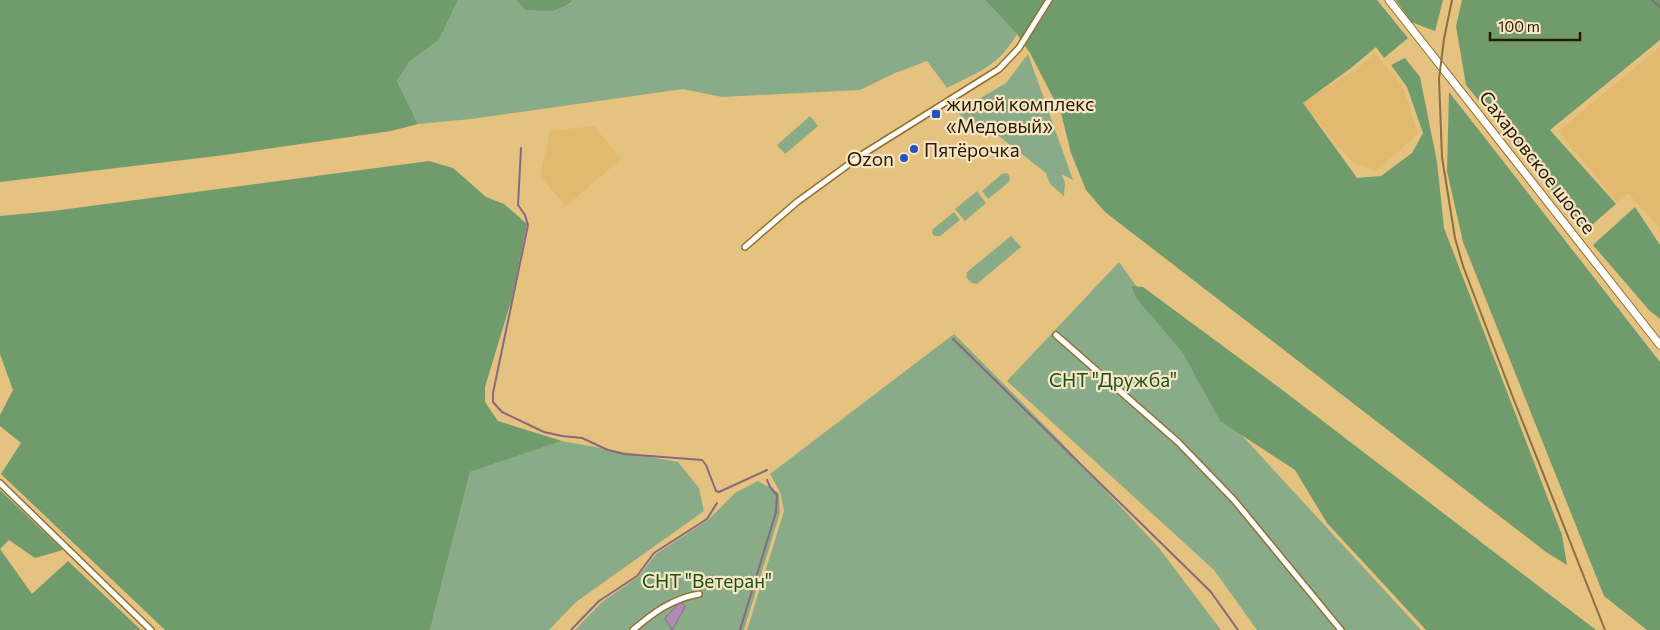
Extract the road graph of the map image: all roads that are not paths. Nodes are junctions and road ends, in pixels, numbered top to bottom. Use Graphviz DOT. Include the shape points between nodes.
graph roads {
  1 [pos="1049,0"];
  2 [pos="1389,0"];
  3 [pos="744,248"];
  4 [pos="1056,335"];
  5 [pos="1660,345"];
  6 [pos="0,483"];
  7 [pos="700,594"];
  8 [pos="151,630"];
  9 [pos="633,630"];
  10 [pos="1341,630"];
  1 -- 3 [label="street" via="1019,48 999,69 839,170"];
  2 -- 5 [label="main road, Сахаровское шоссе"];
  4 -- 10 [label="street" via="1178,442 1216,480"];
  6 -- 8 [label="street"];
  7 -- 9 [label="street" via="682,597"];
}
